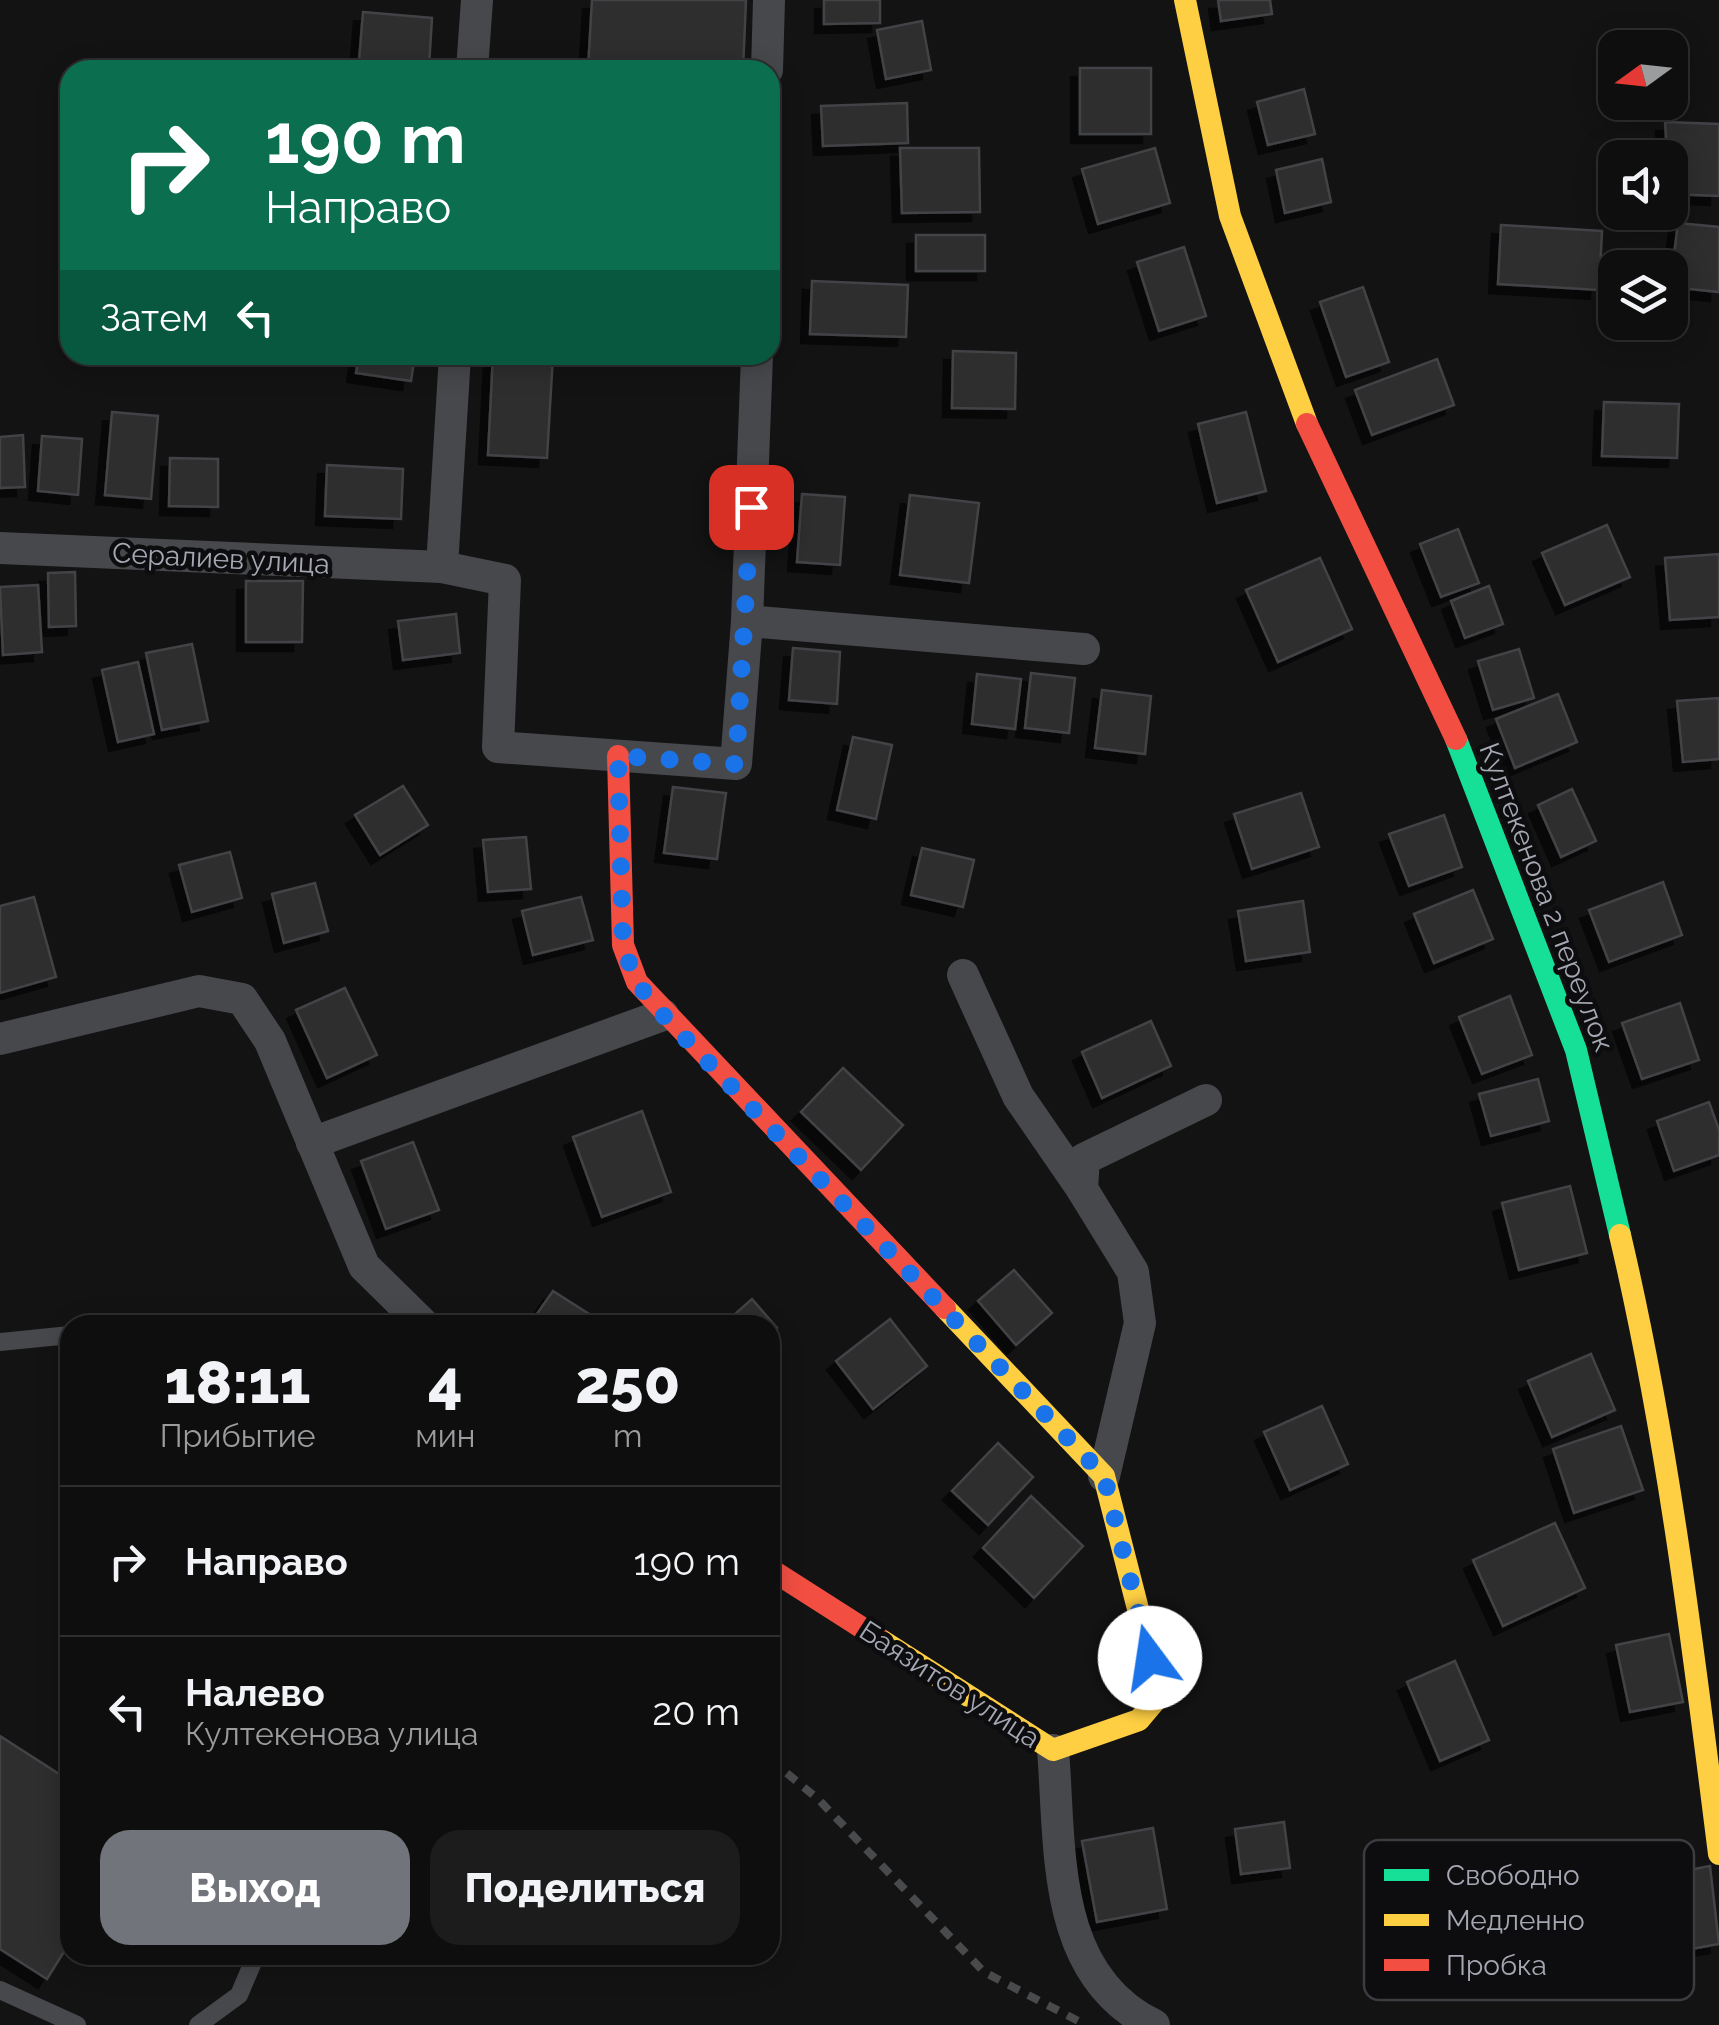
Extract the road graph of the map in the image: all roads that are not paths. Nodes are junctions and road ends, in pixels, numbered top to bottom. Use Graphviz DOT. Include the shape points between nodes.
graph roads {
  1 [pos="477,0"];
  2 [pos="769,0"];
  3 [pos="1185,0"];
  4 [pos="473,60"];
  5 [pos="767,60"];
  6 [pos="454,365"];
  7 [pos="756,365"];
  8 [pos="0,548"];
  9 [pos="442,568"];
  10 [pos="747,621"];
  11 [pos="1084,649"];
  12 [pos="618,756"];
  13 [pos="963,975"];
  14 [pos="663,1015"];
  15 [pos="0,1039"];
  16 [pos="1206,1100"];
  17 [pos="312,1144"];
  18 [pos="1082,1190"];
  19 [pos="414,1315"];
  20 [pos="60,1336"];
  21 [pos="0,1342"];
  22 [pos="1104,1476"];
  23 [pos="780,1574"];
  24 [pos="1054,1750"];
  25 [pos="1719,1854"];
  26 [pos="252,1965"];
  27 [pos="0,1990"];
  28 [pos="77,2025"];
  29 [pos="198,2025"];
  30 [pos="1154,2025"];
  1 -- 4 [label="street"];
  2 -- 5 [label="street"];
  3 -- 25 [label="street, Култекенова 2 переулок" via="1230,216 1318,453 1475,780 1576,1050 1644,1339"];
  6 -- 9 [label="street"];
  7 -- 10 [label="street"];
  8 -- 9 [label="street, Сералиев улица"];
  9 -- 12 [label="street, Сералиев улица" via="505,580 498,746"];
  10 -- 11 [label="street"];
  10 -- 12 [label="street" via="736,764"];
  12 -- 14 [label="street" via="623,945 636,982"];
  13 -- 18 [label="street" via="1018,1096"];
  14 -- 17 [label="street"];
  14 -- 22 [label="street"];
  15 -- 17 [label="street" via="199,991 242,999 270,1041"];
  16 -- 18 [label="street" via="1084,1159"];
  17 -- 19 [label="street" via="364,1266"];
  18 -- 22 [label="street" via="1133,1272 1140,1323"];
  20 -- 21 [label="lane"];
  22 -- 24 [label="street, Баязитов улица" via="1160,1694 1139,1720"];
  23 -- 24 [label="street, Баязитов улица"];
  24 -- 30 [label="street" via="1066,1911 1086,1964 1127,2012"];
  26 -- 29 [label="lane" via="239,1995"];
  27 -- 28 [label="lane"];
}
